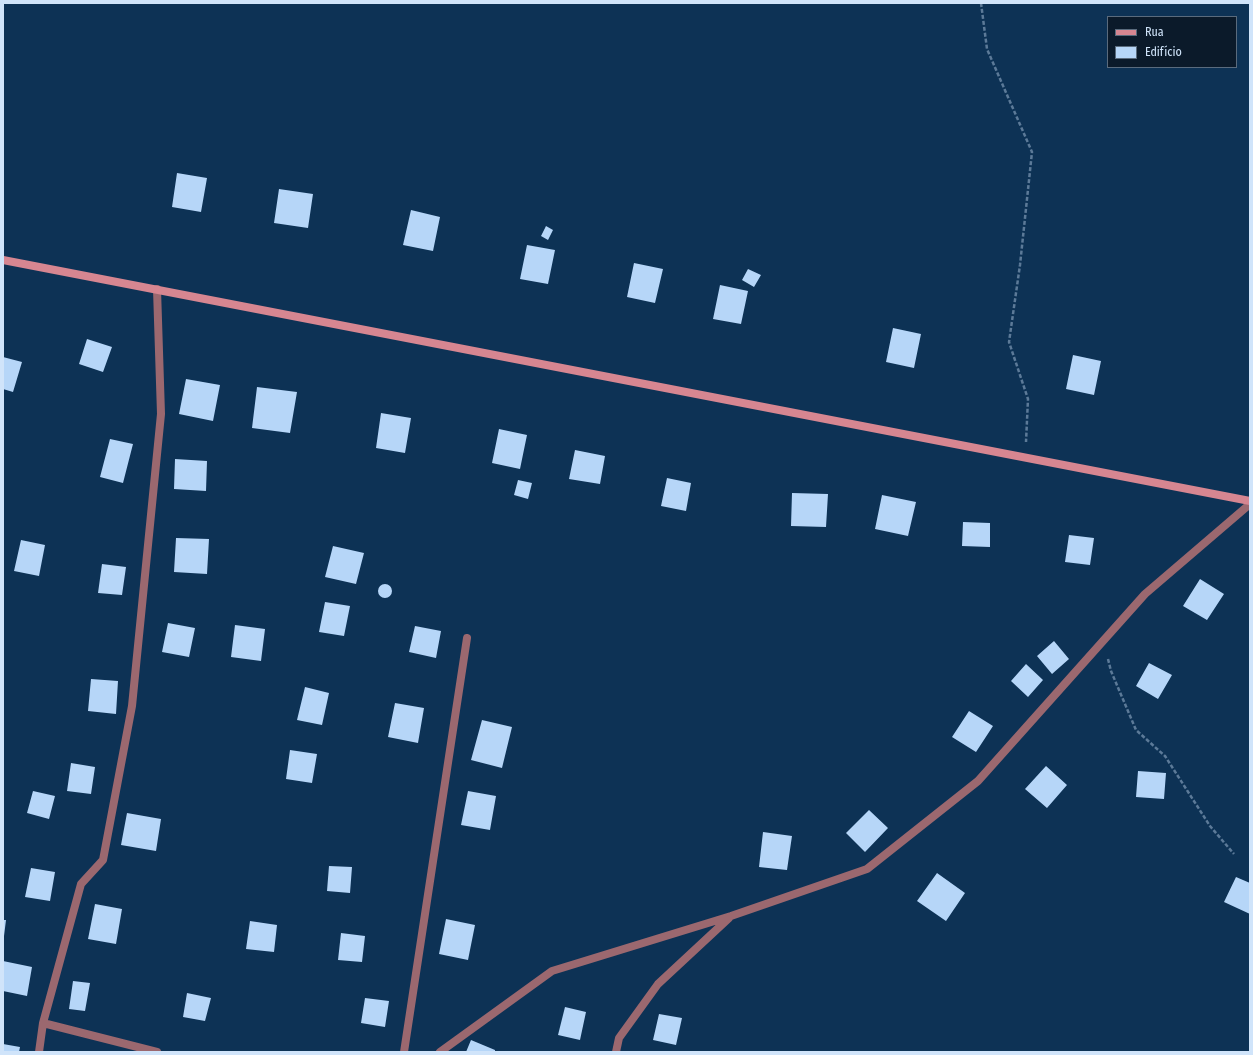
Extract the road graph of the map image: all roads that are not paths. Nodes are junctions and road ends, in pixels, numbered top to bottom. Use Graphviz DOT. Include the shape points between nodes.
graph roads {
  1 [pos="3,260"];
  2 [pos="157,289"];
  3 [pos="1250,503"];
  4 [pos="467,638"];
  5 [pos="731,916"];
  6 [pos="44,1023"];
  7 [pos="39,1052"];
  8 [pos="157,1052"];
  9 [pos="404,1052"];
  10 [pos="440,1052"];
  11 [pos="616,1052"];
  1 -- 2 [label="main road"];
  2 -- 3 [label="main road"];
  2 -- 6 [label="street" via="161,414 132,706 103,860 81,884"];
  3 -- 5 [label="street" via="1145,594 978,781 867,869"];
  4 -- 9 [label="street"];
  5 -- 10 [label="street" via="552,971"];
  5 -- 11 [label="street" via="658,984 619,1038"];
  6 -- 7 [label="street"];
  6 -- 8 [label="street"];
}
